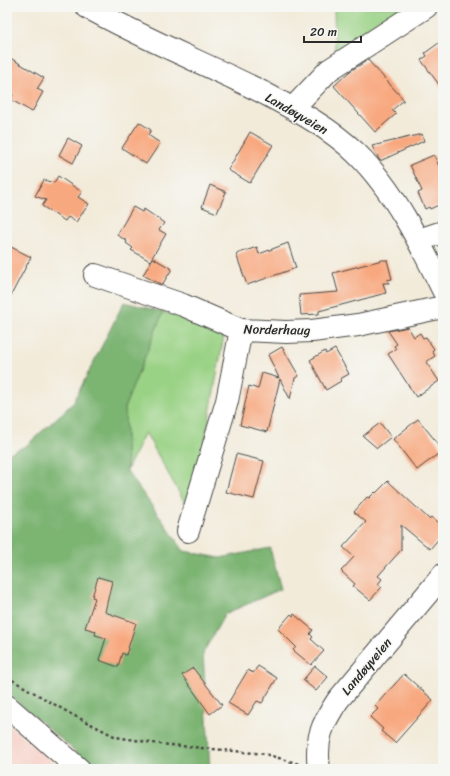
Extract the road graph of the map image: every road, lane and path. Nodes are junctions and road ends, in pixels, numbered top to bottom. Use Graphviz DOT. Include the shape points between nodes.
graph roads {
  1 [pos="87,7"];
  2 [pos="426,7"];
  3 [pos="293,108"];
  4 [pos="443,232"];
  5 [pos="419,240"];
  6 [pos="95,275"];
  7 [pos="443,290"];
  8 [pos="443,307"];
  9 [pos="241,330"];
  10 [pos="188,531"];
  11 [pos="443,575"];
  12 [pos="7,677"];
  13 [pos="7,706"];
  14 [pos="310,767"];
  15 [pos="79,769"];
  1 -- 3 [label="street, Landøyveien"];
  2 -- 3 [label="street" via="329,70"];
  3 -- 5 [label="street, Landøyveien" via="336,136 356,153 393,200"];
  4 -- 5 [label="street"];
  5 -- 7 [label="street, Landøyveien"];
  6 -- 9 [label="street, Norderhaug" via="183,305"];
  8 -- 9 [label="street, Norderhaug" via="358,325 312,331"];
  9 -- 10 [label="street" via="227,401"];
  11 -- 14 [label="street, Landøyveien" via="338,700 318,737 317,755"];
  12 -- 14 [label="path" via="116,737 265,754"];
  13 -- 15 [label="street"];
}
